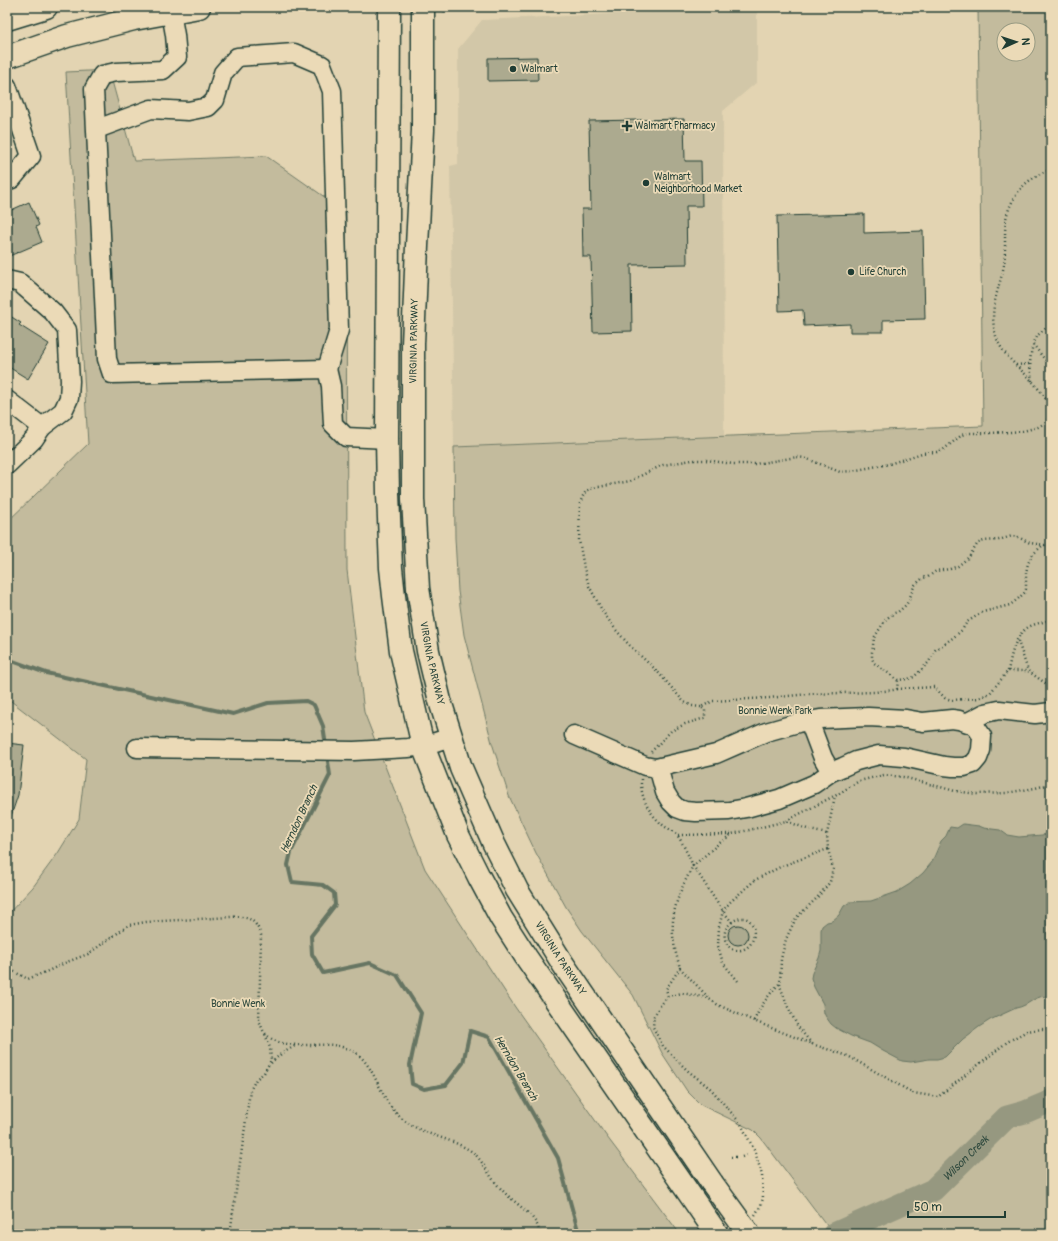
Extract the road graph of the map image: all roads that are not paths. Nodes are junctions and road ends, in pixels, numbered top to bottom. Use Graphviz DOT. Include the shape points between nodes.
graph roads {
  1 [pos="46,7"];
  2 [pos="199,7"];
  3 [pos="389,7"];
  4 [pos="423,7"];
  5 [pos="170,12"];
  6 [pos="7,19"];
  7 [pos="7,57"];
  8 [pos="8,92"];
  9 [pos="97,129"];
  10 [pos="7,181"];
  11 [pos="7,280"];
  12 [pos="327,369"];
  13 [pos="7,400"];
  14 [pos="38,433"];
  15 [pos="387,439"];
  16 [pos="414,439"];
  17 [pos="7,465"];
  18 [pos="1051,712"];
  19 [pos="809,721"];
  20 [pos="968,722"];
  21 [pos="574,735"];
  22 [pos="451,737"];
  23 [pos="423,746"];
  24 [pos="137,748"];
  25 [pos="650,767"];
  26 [pos="831,772"];
  27 [pos="751,1226"];
  28 [pos="717,1234"];
  1 -- 6 [label="main road"];
  2 -- 5 [label="main road"];
  3 -- 15 [label="main road"];
  4 -- 16 [label="main road, VIRGINIA PARKWAY" via="423,130 413,344"];
  5 -- 7 [label="main road" via="67,36"];
  5 -- 9 [label="street" via="176,57 163,70 102,75 94,89"];
  8 -- 10 [label="street" via="31,156 12,179"];
  9 -- 12 [label="street" via="107,359 112,374"];
  9 -- 12 [label="street" via="151,109 188,111 208,107 215,100 223,73 237,57 294,53 322,65 332,90 339,330"];
  11 -- 14 [label="street" via="20,283 53,312 66,330 69,398 63,411"];
  12 -- 15 [label="street" via="332,386 334,424 346,437"];
  13 -- 14 [label="street"];
  14 -- 17 [label="street"];
  15 -- 16 [label="main road"];
  15 -- 23 [label="main road" via="394,596 401,651"];
  16 -- 22 [label="main road, VIRGINIA PARKWAY" via="413,506 419,595 428,651"];
  18 -- 20 [label="street" via="1035,714 999,710 985,713"];
  19 -- 20 [label="street" via="868,717 923,722 952,719"];
  19 -- 25 [label="street" via="766,732 716,754"];
  19 -- 26 [label="street"];
  20 -- 26 [label="street" via="976,727 982,736 978,758 973,764 953,767 904,757 879,755 856,761"];
  21 -- 25 [label="street"];
  22 -- 23 [label="street"];
  22 -- 27 [label="main road, VIRGINIA PARKWAY, bridge" via="475,802 517,890 563,964 712,1183"];
  23 -- 24 [label="street" via="354,751"];
  23 -- 28 [label="main road" via="458,834 501,918"];
  25 -- 26 [label="street" via="660,774 668,797 677,808 704,812 729,812 779,799 814,784"];
}
